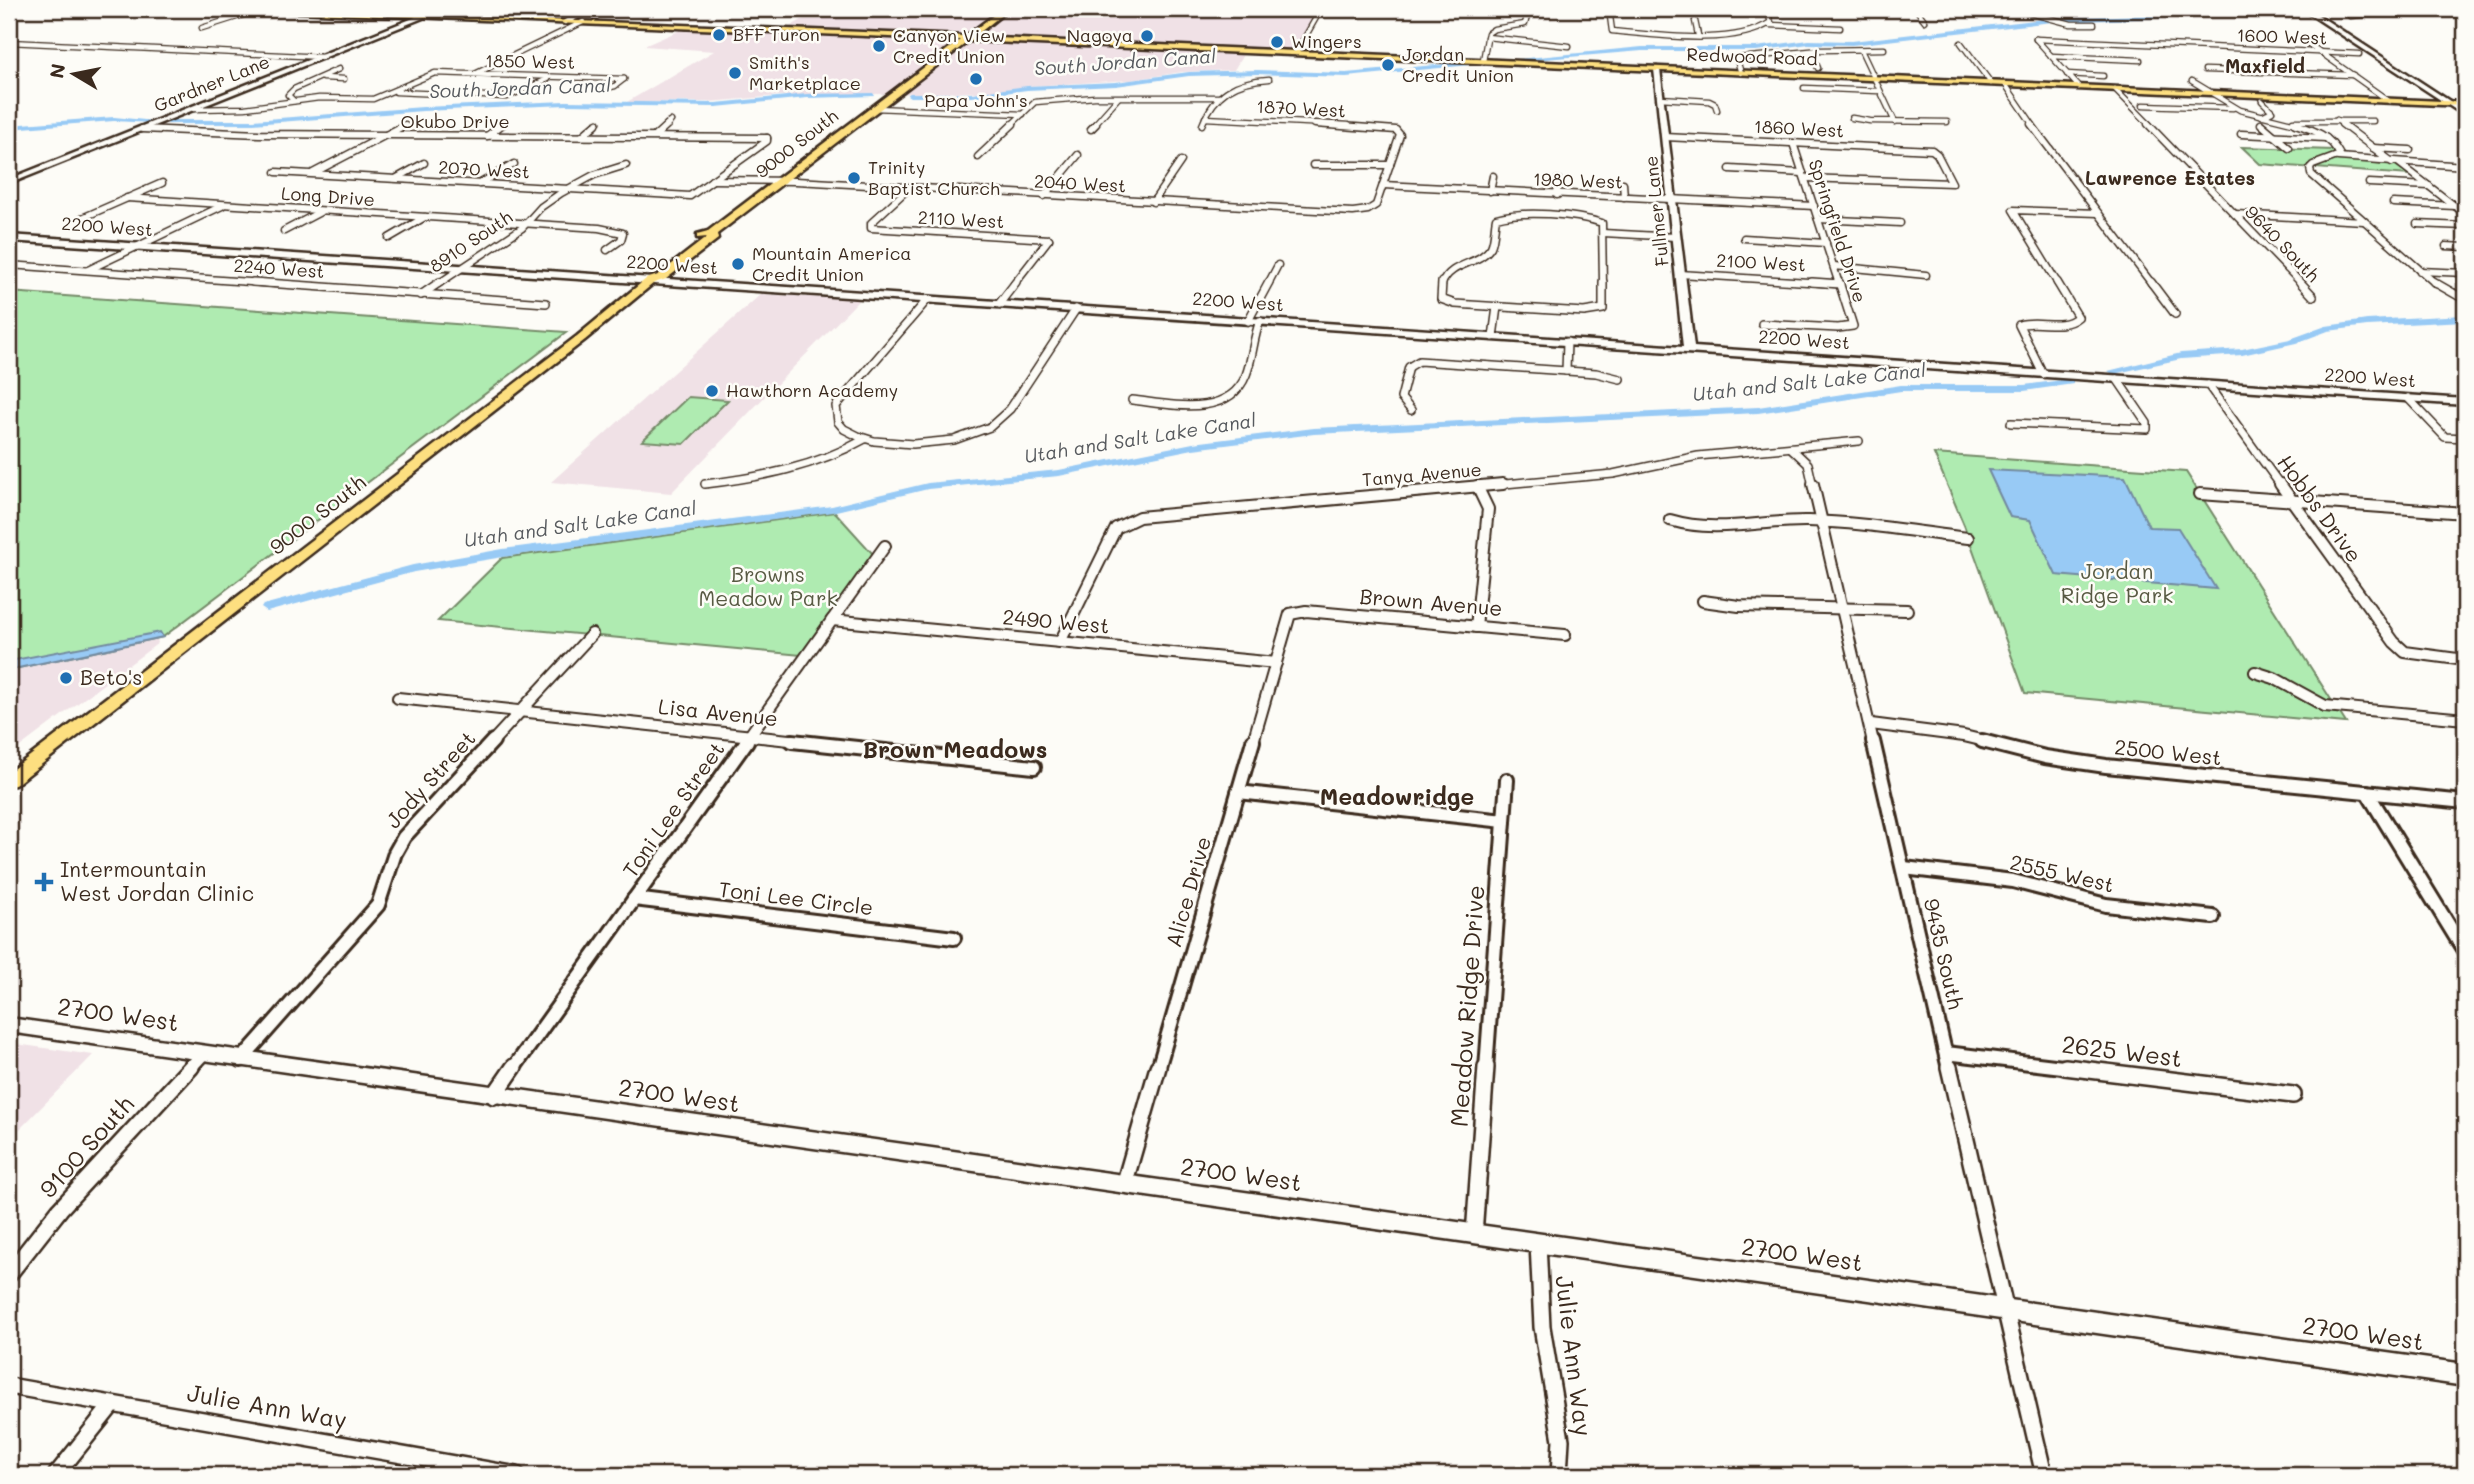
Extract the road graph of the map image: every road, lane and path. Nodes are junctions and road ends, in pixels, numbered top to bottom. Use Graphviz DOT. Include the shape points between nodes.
graph roads {
  1 [pos="262,9"];
  2 [pos="271,9"];
  3 [pos="441,9"];
  4 [pos="476,9"];
  5 [pos="531,9"];
  6 [pos="593,9"];
  7 [pos="1006,9"];
  8 [pos="1321,9"];
  9 [pos="1529,9"];
  10 [pos="1609,9"];
  11 [pos="1766,9"];
  12 [pos="1916,9"];
  13 [pos="2015,9"];
  14 [pos="2305,9"];
  15 [pos="2419,9"];
  16 [pos="346,10"];
  17 [pos="2412,10"];
  18 [pos="467,12"];
  19 [pos="426,15"];
  20 [pos="518,15"];
  21 [pos="2465,15"];
  22 [pos="2350,16"];
  23 [pos="1695,21"];
  24 [pos="1924,21"];
  25 [pos="565,22"];
  26 [pos="583,22"];
  27 [pos="2094,24"];
  28 [pos="1770,25"];
  29 [pos="202,28"];
  30 [pos="1840,28"];
  31 [pos="1698,35"];
  32 [pos="1488,37"];
  33 [pos="969,39"];
  34 [pos="9,42"];
  35 [pos="2306,42"];
  36 [pos="1961,43"];
  37 [pos="1569,46"];
  38 [pos="1884,49"];
  39 [pos="1861,50"];
  40 [pos="1804,52"];
  41 [pos="2320,52"];
  42 [pos="1296,53"];
  43 [pos="2360,54"];
  44 [pos="2051,56"];
  45 [pos="323,57"];
  46 [pos="2140,60"];
  47 [pos="1483,61"];
  48 [pos="1818,68"];
  49 [pos="339,69"];
  50 [pos="1657,69"];
  51 [pos="2205,70"];
  52 [pos="1741,73"];
  53 [pos="2067,74"];
  54 [pos="472,75"];
  55 [pos="2353,75"];
  56 [pos="553,76"];
  57 [pos="2103,76"];
  58 [pos="318,78"];
  59 [pos="1875,78"];
  60 [pos="344,79"];
  61 [pos="1269,79"];
  62 [pos="2192,81"];
  63 [pos="1991,83"];
  64 [pos="2005,84"];
  65 [pos="2079,87"];
  66 [pos="1804,88"];
  67 [pos="602,89"];
  68 [pos="1830,89"];
  69 [pos="2116,89"];
  70 [pos="1878,91"];
  71 [pos="394,92"];
  72 [pos="2214,93"];
  73 [pos="1219,97"];
  74 [pos="1834,97"];
  75 [pos="2175,97"];
  76 [pos="1118,98"];
  77 [pos="1660,98"];
  78 [pos="293,101"];
  79 [pos="2262,101"];
  80 [pos="2389,101"];
  81 [pos="2450,103"];
  82 [pos="2465,104"];
  83 [pos="2143,105"];
  84 [pos="2164,106"];
  85 [pos="2185,107"];
  86 [pos="2233,107"];
  87 [pos="874,108"];
  88 [pos="2210,108"];
  89 [pos="194,109"];
  90 [pos="1717,110"];
  91 [pos="2216,113"];
  92 [pos="1023,114"];
  93 [pos="2465,114"];
  94 [pos="2173,115"];
  95 [pos="2262,116"];
  96 [pos="1205,118"];
  97 [pos="1852,118"];
  98 [pos="2337,120"];
  99 [pos="671,121"];
  100 [pos="2373,121"];
  101 [pos="505,122"];
  102 [pos="598,122"];
  103 [pos="1895,122"];
  104 [pos="1947,122"];
  105 [pos="2290,122"];
  106 [pos="2261,124"];
  107 [pos="405,125"];
  108 [pos="1202,126"];
  109 [pos="142,129"];
  110 [pos="1091,129"];
  111 [pos="2241,134"];
  112 [pos="389,135"];
  113 [pos="487,136"];
  114 [pos="582,136"];
  115 [pos="655,136"];
  116 [pos="1665,136"];
  117 [pos="2275,136"];
  118 [pos="2326,138"];
  119 [pos="1793,143"];
  120 [pos="2289,148"];
  121 [pos="2373,148"];
  122 [pos="2410,149"];
  123 [pos="1078,155"];
  124 [pos="978,157"];
  125 [pos="2338,157"];
  126 [pos="1181,161"];
  127 [pos="424,163"];
  128 [pos="2396,163"];
  129 [pos="514,164"];
  130 [pos="1312,164"];
  131 [pos="626,165"];
  132 [pos="1390,165"];
  133 [pos="2465,166"];
  134 [pos="1730,169"];
  135 [pos="276,172"];
  136 [pos="311,174"];
  137 [pos="1804,175"];
  138 [pos="1493,176"];
  139 [pos="394,179"];
  140 [pos="712,180"];
  141 [pos="1558,180"];
  142 [pos="9,182"];
  143 [pos="778,182"];
  144 [pos="162,183"];
  145 [pos="1623,183"];
  146 [pos="2369,183"];
  147 [pos="479,184"];
  148 [pos="1383,185"];
  149 [pos="2429,186"];
  150 [pos="909,188"];
  151 [pos="570,189"];
  152 [pos="1490,191"];
  153 [pos="1557,195"];
  154 [pos="1044,196"];
  155 [pos="1624,197"];
  156 [pos="127,198"];
  157 [pos="1672,198"];
  158 [pos="1153,202"];
  159 [pos="2393,203"];
  160 [pos="224,204"];
  161 [pos="1814,206"];
  162 [pos="2455,206"];
  163 [pos="323,211"];
  164 [pos="2098,213"];
  165 [pos="2235,214"];
  166 [pos="2465,214"];
  167 [pos="425,217"];
  168 [pos="82,218"];
  169 [pos="1818,219"];
  170 [pos="2364,221"];
  171 [pos="527,223"];
  172 [pos="1900,223"];
  173 [pos="2417,224"];
  174 [pos="2465,226"];
  175 [pos="284,231"];
  176 [pos="1603,233"];
  177 [pos="1676,237"];
  178 [pos="9,238"];
  179 [pos="389,238"];
  180 [pos="1744,238"];
  181 [pos="1826,243"];
  182 [pos="137,246"];
  183 [pos="2446,246"];
  184 [pos="2465,247"];
  185 [pos="607,250"];
  186 [pos="9,265"];
  187 [pos="1278,265"];
  188 [pos="1834,266"];
  189 [pos="462,268"];
  190 [pos="87,271"];
  191 [pos="2420,271"];
  192 [pos="2465,273"];
  193 [pos="1680,274"];
  194 [pos="1926,275"];
  195 [pos="650,281"];
  196 [pos="1840,284"];
  197 [pos="421,295"];
  198 [pos="2313,296"];
  199 [pos="2462,298"];
  200 [pos="928,299"];
  201 [pos="546,303"];
  202 [pos="999,304"];
  203 [pos="1497,307"];
  204 [pos="1076,309"];
  205 [pos="2175,314"];
  206 [pos="1248,321"];
  207 [pos="1260,321"];
  208 [pos="1762,324"];
  209 [pos="1493,337"];
  210 [pos="1567,342"];
  211 [pos="1689,350"];
  212 [pos="1521,368"];
  213 [pos="1566,371"];
  214 [pos="2043,374"];
  215 [pos="1520,377"];
  216 [pos="1619,379"];
  217 [pos="2117,379"];
  218 [pos="2208,385"];
  219 [pos="2408,398"];
  220 [pos="1132,400"];
  221 [pos="2465,402"];
  222 [pos="1410,410"];
  223 [pos="2011,423"];
  224 [pos="2465,438"];
  225 [pos="865,439"];
  226 [pos="1859,441"];
  227 [pos="1791,447"];
  228 [pos="705,484"];
  229 [pos="1477,486"];
  230 [pos="2200,494"];
  231 [pos="2291,500"];
  232 [pos="2465,513"];
  233 [pos="1670,520"];
  234 [pos="1822,522"];
  235 [pos="1968,538"];
  236 [pos="885,546"];
  237 [pos="1703,601"];
  238 [pos="1842,607"];
  239 [pos="1907,610"];
  240 [pos="1294,612"];
  241 [pos="832,620"];
  242 [pos="1476,627"];
  243 [pos="592,634"];
  244 [pos="1565,635"];
  245 [pos="1060,642"];
  246 [pos="2465,660"];
  247 [pos="1276,663"];
  248 [pos="2255,672"];
  249 [pos="398,698"];
  250 [pos="520,711"];
  251 [pos="2465,719"];
  252 [pos="1871,724"];
  253 [pos="750,736"];
  254 [pos="1034,767"];
  255 [pos="1507,780"];
  256 [pos="9,781"];
  257 [pos="1238,792"];
  258 [pos="2367,792"];
  259 [pos="2465,802"];
  260 [pos="1504,821"];
  261 [pos="1904,868"];
  262 [pos="634,899"];
  263 [pos="2213,917"];
  264 [pos="954,938"];
  265 [pos="2465,952"];
  266 [pos="9,1025"];
  267 [pos="1946,1053"];
  268 [pos="203,1054"];
  269 [pos="241,1060"];
  270 [pos="2293,1095"];
  271 [pos="494,1096"];
  272 [pos="1124,1185"];
  273 [pos="1474,1235"];
  274 [pos="1538,1244"];
  275 [pos="9,1274"];
  276 [pos="2006,1310"];
  277 [pos="2465,1376"];
  278 [pos="9,1386"];
  279 [pos="112,1405"];
  280 [pos="56,1475"];
  281 [pos="517,1475"];
  282 [pos="1559,1475"];
  283 [pos="2044,1475"];
  1 -- 29 [label="street"];
  2 -- 16 [label="main road, Redwood Road"];
  3 -- 19 [label="street"];
  4 -- 18 [label="street"];
  5 -- 20 [label="street"];
  6 -- 25 [label="street"];
  7 -- 33 [label="main road, 9000 South"];
  8 -- 42 [label="street"];
  9 -- 32 [label="street" via="1525,24 1494,29"];
  10 -- 31 [label="street" via="1612,31"];
  11 -- 28 [label="street"];
  12 -- 24 [label="street"];
  13 -- 27 [label="street" via="2071,24"];
  14 -- 81 [label="street"];
  15 -- 17 [label="street"];
  16 -- 19 [label="main road, Redwood Road"];
  17 -- 21 [label="street"];
  17 -- 22 [label="street"];
  19 -- 25 [label="main road, Redwood Road"];
  19 -- 45 [label="street, Gardner Lane"];
  23 -- 31 [label="street"];
  25 -- 26 [label="main road, Redwood Road"];
  26 -- 33 [label="main road, Redwood Road"];
  26 -- 54 [label="street"];
  28 -- 30 [label="street"];
  28 -- 31 [label="street" via="1747,33"];
  32 -- 37 [label="street"];
  32 -- 47 [label="street"];
  33 -- 42 [label="main road, Redwood Road"];
  33 -- 87 [label="main road, 9000 South"];
  34 -- 45 [label="street"];
  35 -- 41 [label="street"];
  36 -- 63 [label="street"];
  38 -- 39 [label="street"];
  39 -- 40 [label="street"];
  39 -- 59 [label="street"];
  40 -- 48 [label="street" via="1812,55"];
  40 -- 52 [label="street" via="1738,59"];
  41 -- 43 [label="street, 1600 West"];
  41 -- 44 [label="street, 1600 West" via="2036,40"];
  41 -- 55 [label="street"];
  42 -- 47 [label="main road, Redwood Road"];
  44 -- 46 [label="street"];
  44 -- 53 [label="street"];
  45 -- 89 [label="street, Gardner Lane"];
  47 -- 50 [label="main road, Redwood Road"];
  49 -- 58 [label="street"];
  50 -- 52 [label="main road, Redwood Road"];
  50 -- 77 [label="street, Fullmer Lane"];
  51 -- 55 [label="street"];
  52 -- 59 [label="main road, Redwood Road"];
  53 -- 57 [label="street"];
  53 -- 65 [label="street"];
  54 -- 56 [label="street, 1850 West"];
  54 -- 71 [label="street, 1850 West" via="435,73"];
  55 -- 80 [label="street"];
  56 -- 67 [label="street, 1850 West" via="624,79"];
  56 -- 71 [label="street" via="508,97"];
  58 -- 60 [label="street"];
  58 -- 78 [label="street" via="290,92"];
  59 -- 63 [label="main road, Redwood Road"];
  59 -- 70 [label="street"];
  61 -- 73 [label="street" via="1234,84"];
  62 -- 72 [label="street"];
  63 -- 64 [label="main road, Redwood Road"];
  64 -- 65 [label="main road, Redwood Road"];
  64 -- 164 [label="street"];
  65 -- 69 [label="main road, Redwood Road"];
  66 -- 68 [label="street"];
  68 -- 70 [label="street"];
  68 -- 74 [label="street"];
  69 -- 72 [label="main road, Redwood Road"];
  69 -- 165 [label="street, 9640 South"];
  70 -- 103 [label="street"];
  71 -- 78 [label="street" via="381,98"];
  72 -- 80 [label="main road, Redwood Road"];
  72 -- 86 [label="street"];
  73 -- 76 [label="street"];
  73 -- 96 [label="street"];
  75 -- 85 [label="street"];
  76 -- 92 [label="street" via="1033,103"];
  76 -- 110 [label="street"];
  77 -- 90 [label="street" via="1709,101"];
  77 -- 116 [label="street, Fullmer Lane"];
  78 -- 89 [label="street" via="238,109"];
  79 -- 95 [label="street" via="2273,111"];
  80 -- 81 [label="main road, Redwood Road"];
  81 -- 82 [label="main road, Redwood Road"];
  81 -- 93 [label="street"];
  83 -- 84 [label="street"];
  84 -- 85 [label="street"];
  84 -- 94 [label="street"];
  85 -- 88 [label="street"];
  86 -- 88 [label="street"];
  86 -- 95 [label="street"];
  87 -- 92 [label="street"];
  87 -- 143 [label="main road, 9000 South"];
  88 -- 91 [label="street"];
  89 -- 109 [label="street, Gardner Lane"];
  92 -- 124 [label="street"];
  95 -- 105 [label="street"];
  96 -- 108 [label="street"];
  96 -- 132 [label="street, 1870 West" via="1396,130 1400,135"];
  97 -- 103 [label="street"];
  98 -- 100 [label="street"];
  98 -- 105 [label="street"];
  98 -- 121 [label="street"];
  99 -- 115 [label="street"];
  101 -- 113 [label="street"];
  102 -- 114 [label="street"];
  103 -- 104 [label="street"];
  105 -- 118 [label="street"];
  106 -- 117 [label="street"];
  107 -- 112 [label="street"];
  109 -- 112 [label="street, Okubo Drive"];
  109 -- 142 [label="street, Gardner Lane"];
  111 -- 117 [label="street"];
  112 -- 113 [label="street, Okubo Drive"];
  112 -- 136 [label="street"];
  113 -- 114 [label="street, Okubo Drive"];
  114 -- 115 [label="street, Okubo Drive"];
  115 -- 140 [label="street, Okubo Drive" via="767,138"];
  116 -- 119 [label="street, 1860 West"];
  116 -- 157 [label="street, Fullmer Lane"];
  117 -- 118 [label="street"];
  117 -- 120 [label="street"];
  118 -- 125 [label="street" via="2338,149"];
  119 -- 137 [label="street, Springfield Drive"];
  119 -- 137 [label="street, 1860 West" via="1932,150 1952,181"];
  121 -- 122 [label="street"];
  121 -- 128 [label="street"];
  123 -- 154 [label="street"];
  125 -- 128 [label="street"];
  125 -- 170 [label="street" via="2313,165 2310,171"];
  126 -- 158 [label="street"];
  127 -- 139 [label="street"];
  128 -- 133 [label="street"];
  128 -- 149 [label="street"];
  129 -- 147 [label="street"];
  130 -- 132 [label="street"];
  131 -- 151 [label="street, 8910 South"];
  132 -- 148 [label="street"];
  134 -- 137 [label="street"];
  135 -- 136 [label="street, 2070 West"];
  136 -- 139 [label="street, 2070 West"];
  137 -- 161 [label="street, Springfield Drive"];
  138 -- 152 [label="street"];
  139 -- 147 [label="street, 2070 West"];
  140 -- 143 [label="street, 2040 West"];
  140 -- 151 [label="street, 2070 West" via="690,196"];
  141 -- 153 [label="street"];
  143 -- 150 [label="street, 2040 West"];
  143 -- 195 [label="main road, 9000 South" via="712,233 714,237 662,277"];
  144 -- 156 [label="street"];
  145 -- 155 [label="street"];
  146 -- 149 [label="street"];
  147 -- 151 [label="street, 2070 West"];
  148 -- 152 [label="street, 1980 West"];
  148 -- 158 [label="street, 2040 West" via="1375,207 1362,211"];
  149 -- 162 [label="street"];
  150 -- 154 [label="street, 2040 West"];
  150 -- 202 [label="street, 2110 West" via="871,228 1049,239"];
  151 -- 171 [label="street, 8910 South" via="541,207"];
  152 -- 153 [label="street, 1980 West"];
  153 -- 155 [label="street, 1980 West"];
  154 -- 158 [label="street, 2040 West"];
  155 -- 157 [label="street, 1980 West"];
  156 -- 160 [label="street, Long Drive"];
  156 -- 168 [label="street"];
  157 -- 161 [label="street, 1980 West"];
  157 -- 177 [label="street, Fullmer Lane"];
  159 -- 162 [label="street"];
  160 -- 163 [label="street, Long Drive"];
  160 -- 182 [label="street"];
  161 -- 169 [label="street, Springfield Drive"];
  162 -- 166 [label="street"];
  163 -- 167 [label="street, Long Drive"];
  163 -- 175 [label="street"];
  164 -- 205 [label="street"];
  164 -- 214 [label="street" via="2013,212 2078,317 2067,323 2018,326"];
  165 -- 170 [label="street"];
  165 -- 198 [label="street, 9640 South"];
  167 -- 171 [label="street, Long Drive"];
  167 -- 179 [label="street"];
  169 -- 172 [label="street"];
  169 -- 181 [label="street, Springfield Drive"];
  170 -- 191 [label="street"];
  171 -- 185 [label="street, Long Drive" via="623,233"];
  171 -- 189 [label="street, 8910 South"];
  173 -- 174 [label="street"];
  176 -- 177 [label="street"];
  176 -- 203 [label="street" via="1603,309"];
  176 -- 203 [label="street" via="1600,222 1498,216 1490,247 1446,274 1440,296 1446,302"];
  177 -- 193 [label="street, Fullmer Lane"];
  178 -- 182 [label="street, 2200 West"];
  180 -- 181 [label="street"];
  181 -- 188 [label="street, Springfield Drive"];
  182 -- 189 [label="street, 2200 West"];
  182 -- 190 [label="street"];
  183 -- 184 [label="street"];
  186 -- 190 [label="street, 2240 West"];
  187 -- 206 [label="street"];
  188 -- 194 [label="street"];
  188 -- 196 [label="street, Springfield Drive"];
  189 -- 195 [label="street, 2200 West"];
  189 -- 197 [label="street, 8910 South"];
  190 -- 197 [label="street, 2240 West"];
  191 -- 192 [label="street"];
  191 -- 199 [label="street"];
  193 -- 196 [label="street, 2100 West"];
  193 -- 211 [label="street, Fullmer Lane"];
  195 -- 200 [label="street, 2200 West"];
  195 -- 256 [label="main road, 9000 South"];
  196 -- 208 [label="street, Springfield Drive" via="1851,328"];
  197 -- 201 [label="street, 2240 West"];
  200 -- 202 [label="street, 2200 West"];
  200 -- 225 [label="street" via="836,406 838,424"];
  202 -- 204 [label="street, 2200 West"];
  203 -- 209 [label="street"];
  204 -- 206 [label="street, 2200 West"];
  204 -- 225 [label="street" via="1009,409 992,425 975,434 934,443"];
  206 -- 207 [label="street, 2200 West"];
  207 -- 209 [label="street, 2200 West"];
  207 -- 220 [label="street" via="1252,359 1234,395 1200,404"];
  209 -- 210 [label="street, 2200 West"];
  210 -- 211 [label="street, 2200 West"];
  210 -- 213 [label="street"];
  211 -- 214 [label="street, 2200 West"];
  212 -- 213 [label="street"];
  212 -- 215 [label="street"];
  212 -- 222 [label="street" via="1415,362 1409,367 1401,398"];
  213 -- 216 [label="street"];
  214 -- 217 [label="street, 2200 West"];
  217 -- 218 [label="street, 2200 West"];
  217 -- 223 [label="street" via="2147,429"];
  218 -- 219 [label="street, 2200 West"];
  218 -- 231 [label="street, Hobbs Drive"];
  219 -- 221 [label="street, 2200 West"];
  219 -- 224 [label="street" via="2445,437"];
  225 -- 228 [label="street" via="797,468"];
  226 -- 227 [label="street, Tanya Avenue"];
  227 -- 229 [label="street, Tanya Avenue" via="1698,456 1613,474"];
  227 -- 234 [label="street, 9435 South" via="1808,464"];
  229 -- 242 [label="street" via="1488,509"];
  229 -- 245 [label="street, Tanya Avenue" via="1146,516 1126,522 1113,533"];
  230 -- 231 [label="street"];
  231 -- 232 [label="street"];
  231 -- 246 [label="street, Hobbs Drive" via="2394,642 2405,652"];
  233 -- 234 [label="street" via="1725,529"];
  234 -- 235 [label="street"];
  234 -- 238 [label="street, 9435 South"];
  236 -- 241 [label="street, Toni Lee Street"];
  237 -- 238 [label="street"];
  238 -- 239 [label="street"];
  238 -- 252 [label="street, 9435 South"];
  240 -- 242 [label="street, Brown Avenue"];
  240 -- 247 [label="street, Alice Drive"];
  241 -- 245 [label="street, 2490 West"];
  241 -- 253 [label="street, Toni Lee Street"];
  242 -- 244 [label="street, Brown Avenue"];
  243 -- 250 [label="street, Jody Street"];
  245 -- 247 [label="street, 2490 West"];
  247 -- 257 [label="street, Alice Drive"];
  248 -- 251 [label="street" via="2276,678 2307,700 2325,706"];
  249 -- 250 [label="street, Lisa Avenue"];
  250 -- 253 [label="street, Lisa Avenue"];
  250 -- 269 [label="street, Jody Street" via="404,836 391,858 386,890 378,905"];
  252 -- 258 [label="street, 2500 West" via="1964,736 2074,762"];
  252 -- 261 [label="street, 9435 South"];
  253 -- 254 [label="street, Lisa Avenue"];
  253 -- 262 [label="street, Toni Lee Street"];
  255 -- 260 [label="street, Meadow Ridge Drive"];
  257 -- 260 [label="street"];
  257 -- 272 [label="street, Alice Drive"];
  258 -- 259 [label="street, 2500 West"];
  258 -- 265 [label="street"];
  260 -- 273 [label="street, Meadow Ridge Drive"];
  261 -- 263 [label="street, 2555 West" via="2013,881 2106,905"];
  261 -- 267 [label="street, 9435 South"];
  262 -- 264 [label="street, Toni Lee Circle"];
  262 -- 271 [label="street, Toni Lee Street"];
  266 -- 268 [label="street, 2700 West"];
  267 -- 270 [label="street, 2625 West"];
  267 -- 276 [label="street, 9435 South"];
  268 -- 269 [label="street, 2700 West"];
  268 -- 275 [label="street, 9100 South" via="60,1209"];
  269 -- 271 [label="street, 2700 West"];
  271 -- 272 [label="street, 2700 West"];
  272 -- 273 [label="street, 2700 West"];
  273 -- 274 [label="street, 2700 West"];
  274 -- 276 [label="street, 2700 West"];
  274 -- 282 [label="street, Julie Ann Way" via="1542,1326 1561,1440"];
  276 -- 277 [label="street, 2700 West"];
  276 -- 283 [label="street, 9435 South"];
  278 -- 279 [label="street, Julie Ann Way"];
  279 -- 280 [label="street"];
  279 -- 281 [label="street, Julie Ann Way"];
}
